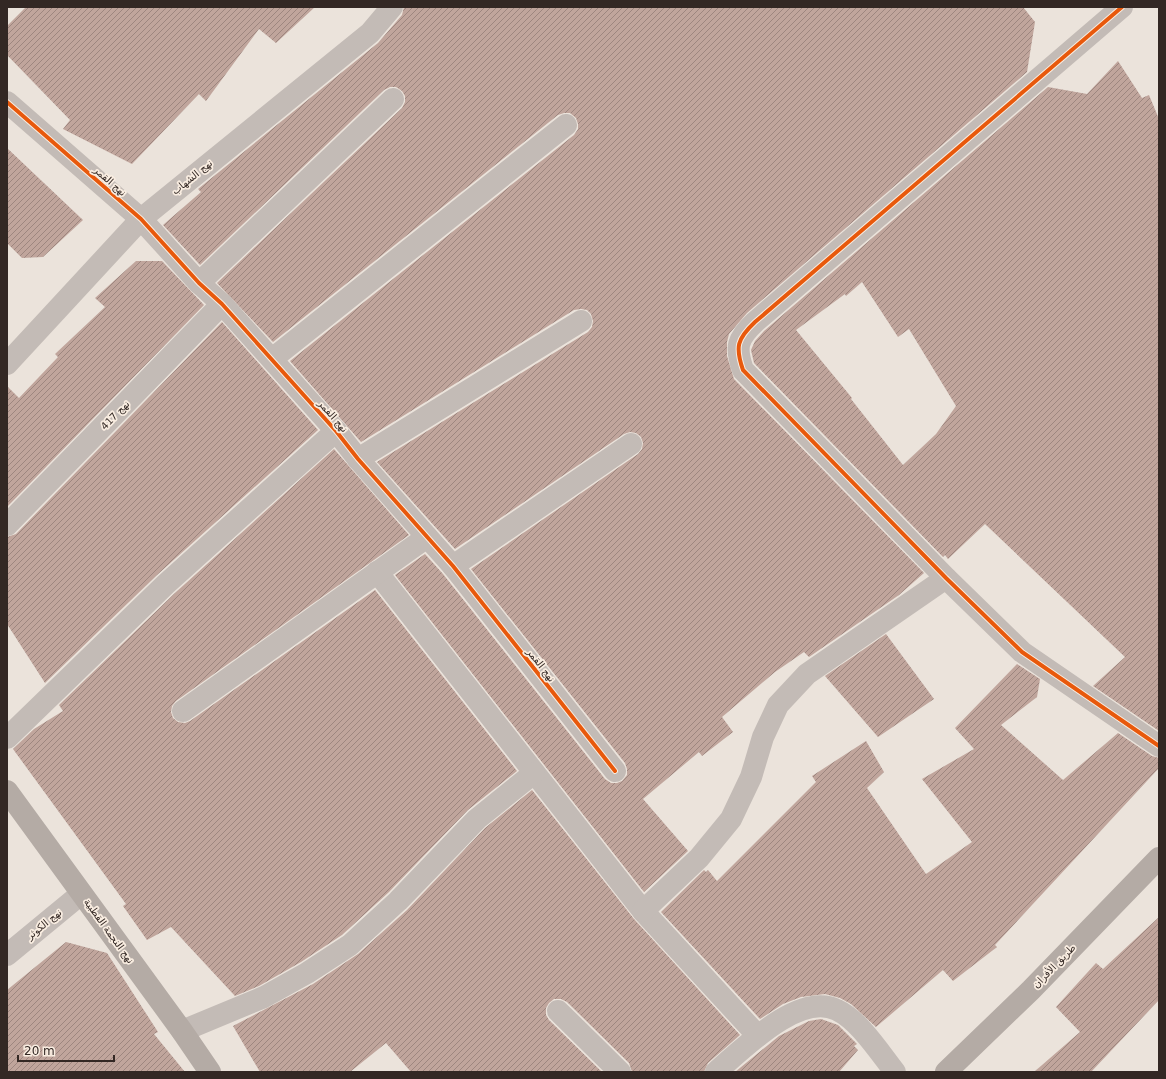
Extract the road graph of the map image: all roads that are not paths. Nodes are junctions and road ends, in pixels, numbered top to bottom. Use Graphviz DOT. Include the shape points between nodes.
graph roads {
  1 [pos="392,7"];
  2 [pos="1122,7"];
  3 [pos="393,99"];
  4 [pos="7,102"];
  5 [pos="566,125"];
  6 [pos="141,219"];
  7 [pos="199,282"];
  8 [pos="222,304"];
  9 [pos="581,321"];
  10 [pos="272,359"];
  11 [pos="7,364"];
  12 [pos="336,431"];
  13 [pos="631,444"];
  14 [pos="358,459"];
  15 [pos="7,525"];
  16 [pos="427,537"];
  17 [pos="453,566"];
  18 [pos="377,572"];
  19 [pos="946,578"];
  20 [pos="183,712"];
  21 [pos="7,738"];
  22 [pos="1159,746"];
  23 [pos="615,772"];
  24 [pos="534,773"];
  25 [pos="7,791"];
  26 [pos="1159,858"];
  27 [pos="81,894"];
  28 [pos="643,911"];
  29 [pos="7,955"];
  30 [pos="558,1011"];
  31 [pos="182,1031"];
  32 [pos="758,1036"];
  33 [pos="210,1072"];
  34 [pos="620,1072"];
  35 [pos="716,1072"];
  36 [pos="895,1072"];
  37 [pos="946,1072"];
  1 -- 6 [label="street, نهج الشهاب" via="370,33"];
  2 -- 19 [label="street" via="742,334 738,347 743,370"];
  3 -- 7 [label="street"];
  4 -- 6 [label="street, نهج القمر"];
  5 -- 10 [label="street"];
  6 -- 7 [label="street, نهج القمر"];
  6 -- 11 [label="street, نهج الشهاب"];
  7 -- 8 [label="street, نهج القمر"];
  8 -- 10 [label="street, نهج القمر"];
  8 -- 15 [label="street, نهج 417"];
  9 -- 14 [label="street"];
  10 -- 12 [label="street, نهج القمر"];
  12 -- 14 [label="street, نهج القمر"];
  12 -- 21 [label="street" via="166,584"];
  13 -- 17 [label="street"];
  14 -- 16 [label="street, نهج القمر"];
  16 -- 17 [label="street, نهج القمر"];
  16 -- 18 [label="street"];
  17 -- 23 [label="street, نهج القمر"];
  18 -- 20 [label="street"];
  18 -- 24 [label="street"];
  19 -- 22 [label="street" via="1022,652"];
  19 -- 28 [label="street" via="807,674 778,705 763,737 751,777 731,819 699,858"];
  24 -- 28 [label="street"];
  24 -- 31 [label="street" via="477,819 398,901 350,945 264,997"];
  25 -- 27 [label="street, نهج النجمة القطبية"];
  26 -- 37 [label="street, طريق الأفران" via="1031,990"];
  27 -- 29 [label="street, نهج الكوثر"];
  27 -- 31 [label="street, نهج النجمة القطبية"];
  28 -- 32 [label="street"];
  30 -- 34 [label="street"];
  31 -- 33 [label="street, نهج النجمة القطبية"];
  32 -- 35 [label="street"];
  32 -- 36 [label="street" via="797,1010 817,1006 837,1009 853,1021"];
}
